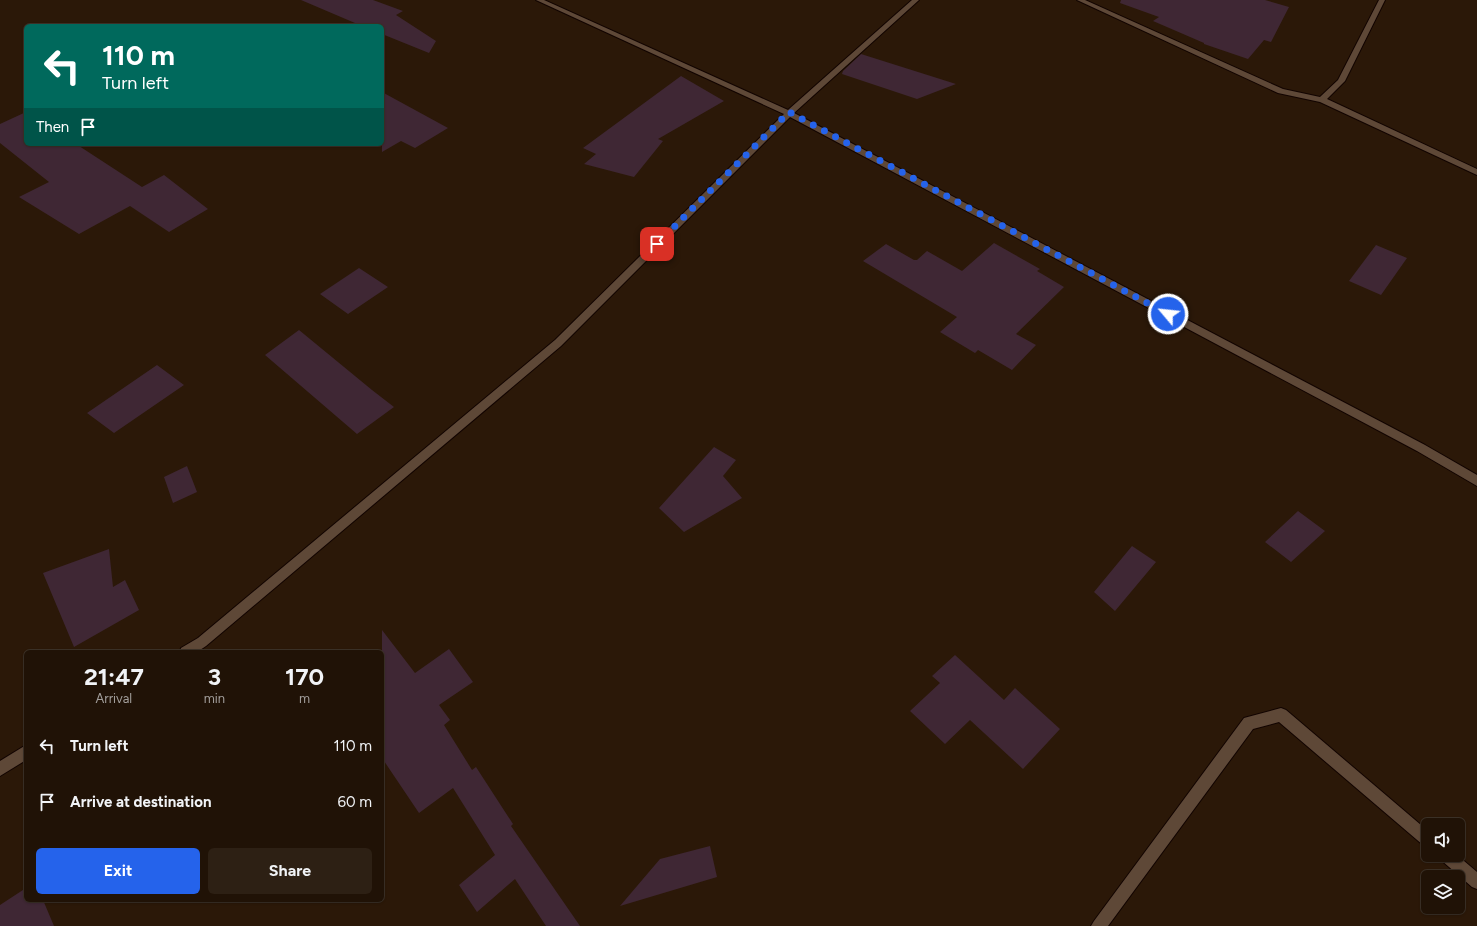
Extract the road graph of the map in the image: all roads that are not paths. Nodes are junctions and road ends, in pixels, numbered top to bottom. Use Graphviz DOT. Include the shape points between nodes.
graph roads {
  1 [pos="539,0"];
  2 [pos="916,0"];
  3 [pos="1080,0"];
  4 [pos="1382,0"];
  5 [pos="1322,100"];
  6 [pos="789,112"];
  7 [pos="1477,172"];
  8 [pos="1477,481"];
  9 [pos="189,650"];
  10 [pos="24,753"];
  11 [pos="0,768"];
  12 [pos="1421,834"];
  13 [pos="1454,862"];
  14 [pos="1477,882"];
  15 [pos="1100,926"];
  1 -- 6 [label="street"];
  2 -- 6 [label="street"];
  3 -- 5 [label="street" via="1281,91"];
  4 -- 5 [label="street" via="1341,81"];
  5 -- 7 [label="street"];
  6 -- 8 [label="street" via="1421,448"];
  6 -- 9 [label="street" via="558,343 202,642"];
  10 -- 11 [label="street"];
  12 -- 15 [label="street" via="1281,715 1249,723"];
  13 -- 14 [label="street"];
}
